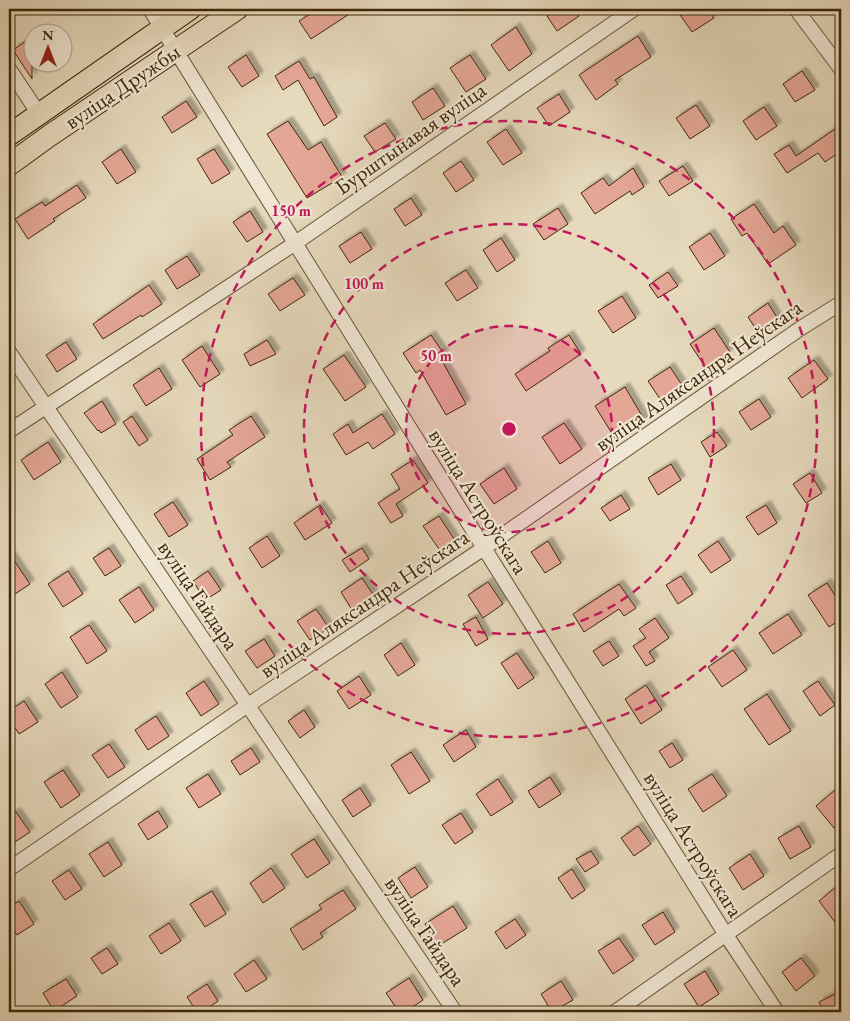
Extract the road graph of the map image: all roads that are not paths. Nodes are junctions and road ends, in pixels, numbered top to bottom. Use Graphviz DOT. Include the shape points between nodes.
graph roads {
  1 [pos="150,9"];
  2 [pos="190,9"];
  3 [pos="207,9"];
  4 [pos="236,9"];
  5 [pos="634,9"];
  6 [pos="796,9"];
  7 [pos="162,28"];
  8 [pos="175,50"];
  9 [pos="9,69"];
  10 [pos="841,69"];
  11 [pos="33,119"];
  12 [pos="9,135"];
  13 [pos="49,136"];
  14 [pos="9,140"];
  15 [pos="9,166"];
  16 [pos="294,244"];
  17 [pos="841,303"];
  18 [pos="9,352"];
  19 [pos="45,406"];
  20 [pos="9,431"];
  21 [pos="484,548"];
  22 [pos="248,705"];
  23 [pos="841,854"];
  24 [pos="9,869"];
  25 [pos="726,935"];
  26 [pos="455,1012"];
  27 [pos="615,1012"];
  28 [pos="777,1012"];
  1 -- 7 [label="street, вуліца Астроўскага"];
  2 -- 7 [label="main road, вуліца Дружбы"];
  3 -- 8 [label="main road" via="180,28 176,34"];
  4 -- 8 [label="main road, вуліца Дружбы"];
  5 -- 16 [label="street, Бурштынавая вуліца"];
  6 -- 10 [label="street"];
  7 -- 8 [label="street, вуліца Астроўскага"];
  7 -- 11 [label="main road, вуліца Дружбы"];
  7 -- 13 [label="main road" via="163,37 157,49 95,94"];
  8 -- 13 [label="main road, вуліца Дружбы"];
  8 -- 16 [label="street, вуліца Астроўскага"];
  9 -- 11 [label="street"];
  11 -- 12 [label="main road, вуліца Дружбы"];
  11 -- 14 [label="main road"];
  13 -- 15 [label="main road, вуліца Дружбы"];
  16 -- 19 [label="street, Бурштынавая вуліца"];
  16 -- 21 [label="street, вуліца Астроўскага"];
  17 -- 21 [label="street, вуліца Аляксандра Неўскага"];
  18 -- 19 [label="street, вуліца Гайдара"];
  19 -- 20 [label="street, Бурштынавая вуліца"];
  19 -- 22 [label="street, вуліца Гайдара"];
  21 -- 22 [label="street, вуліца Аляксандра Неўскага"];
  21 -- 25 [label="street, вуліца Астроўскага"];
  22 -- 24 [label="street, вуліца Аляксандра Неўскага"];
  22 -- 26 [label="street, вуліца Гайдара"];
  23 -- 25 [label="street"];
  25 -- 27 [label="street"];
  25 -- 28 [label="street, вуліца Астроўскага"];
}
